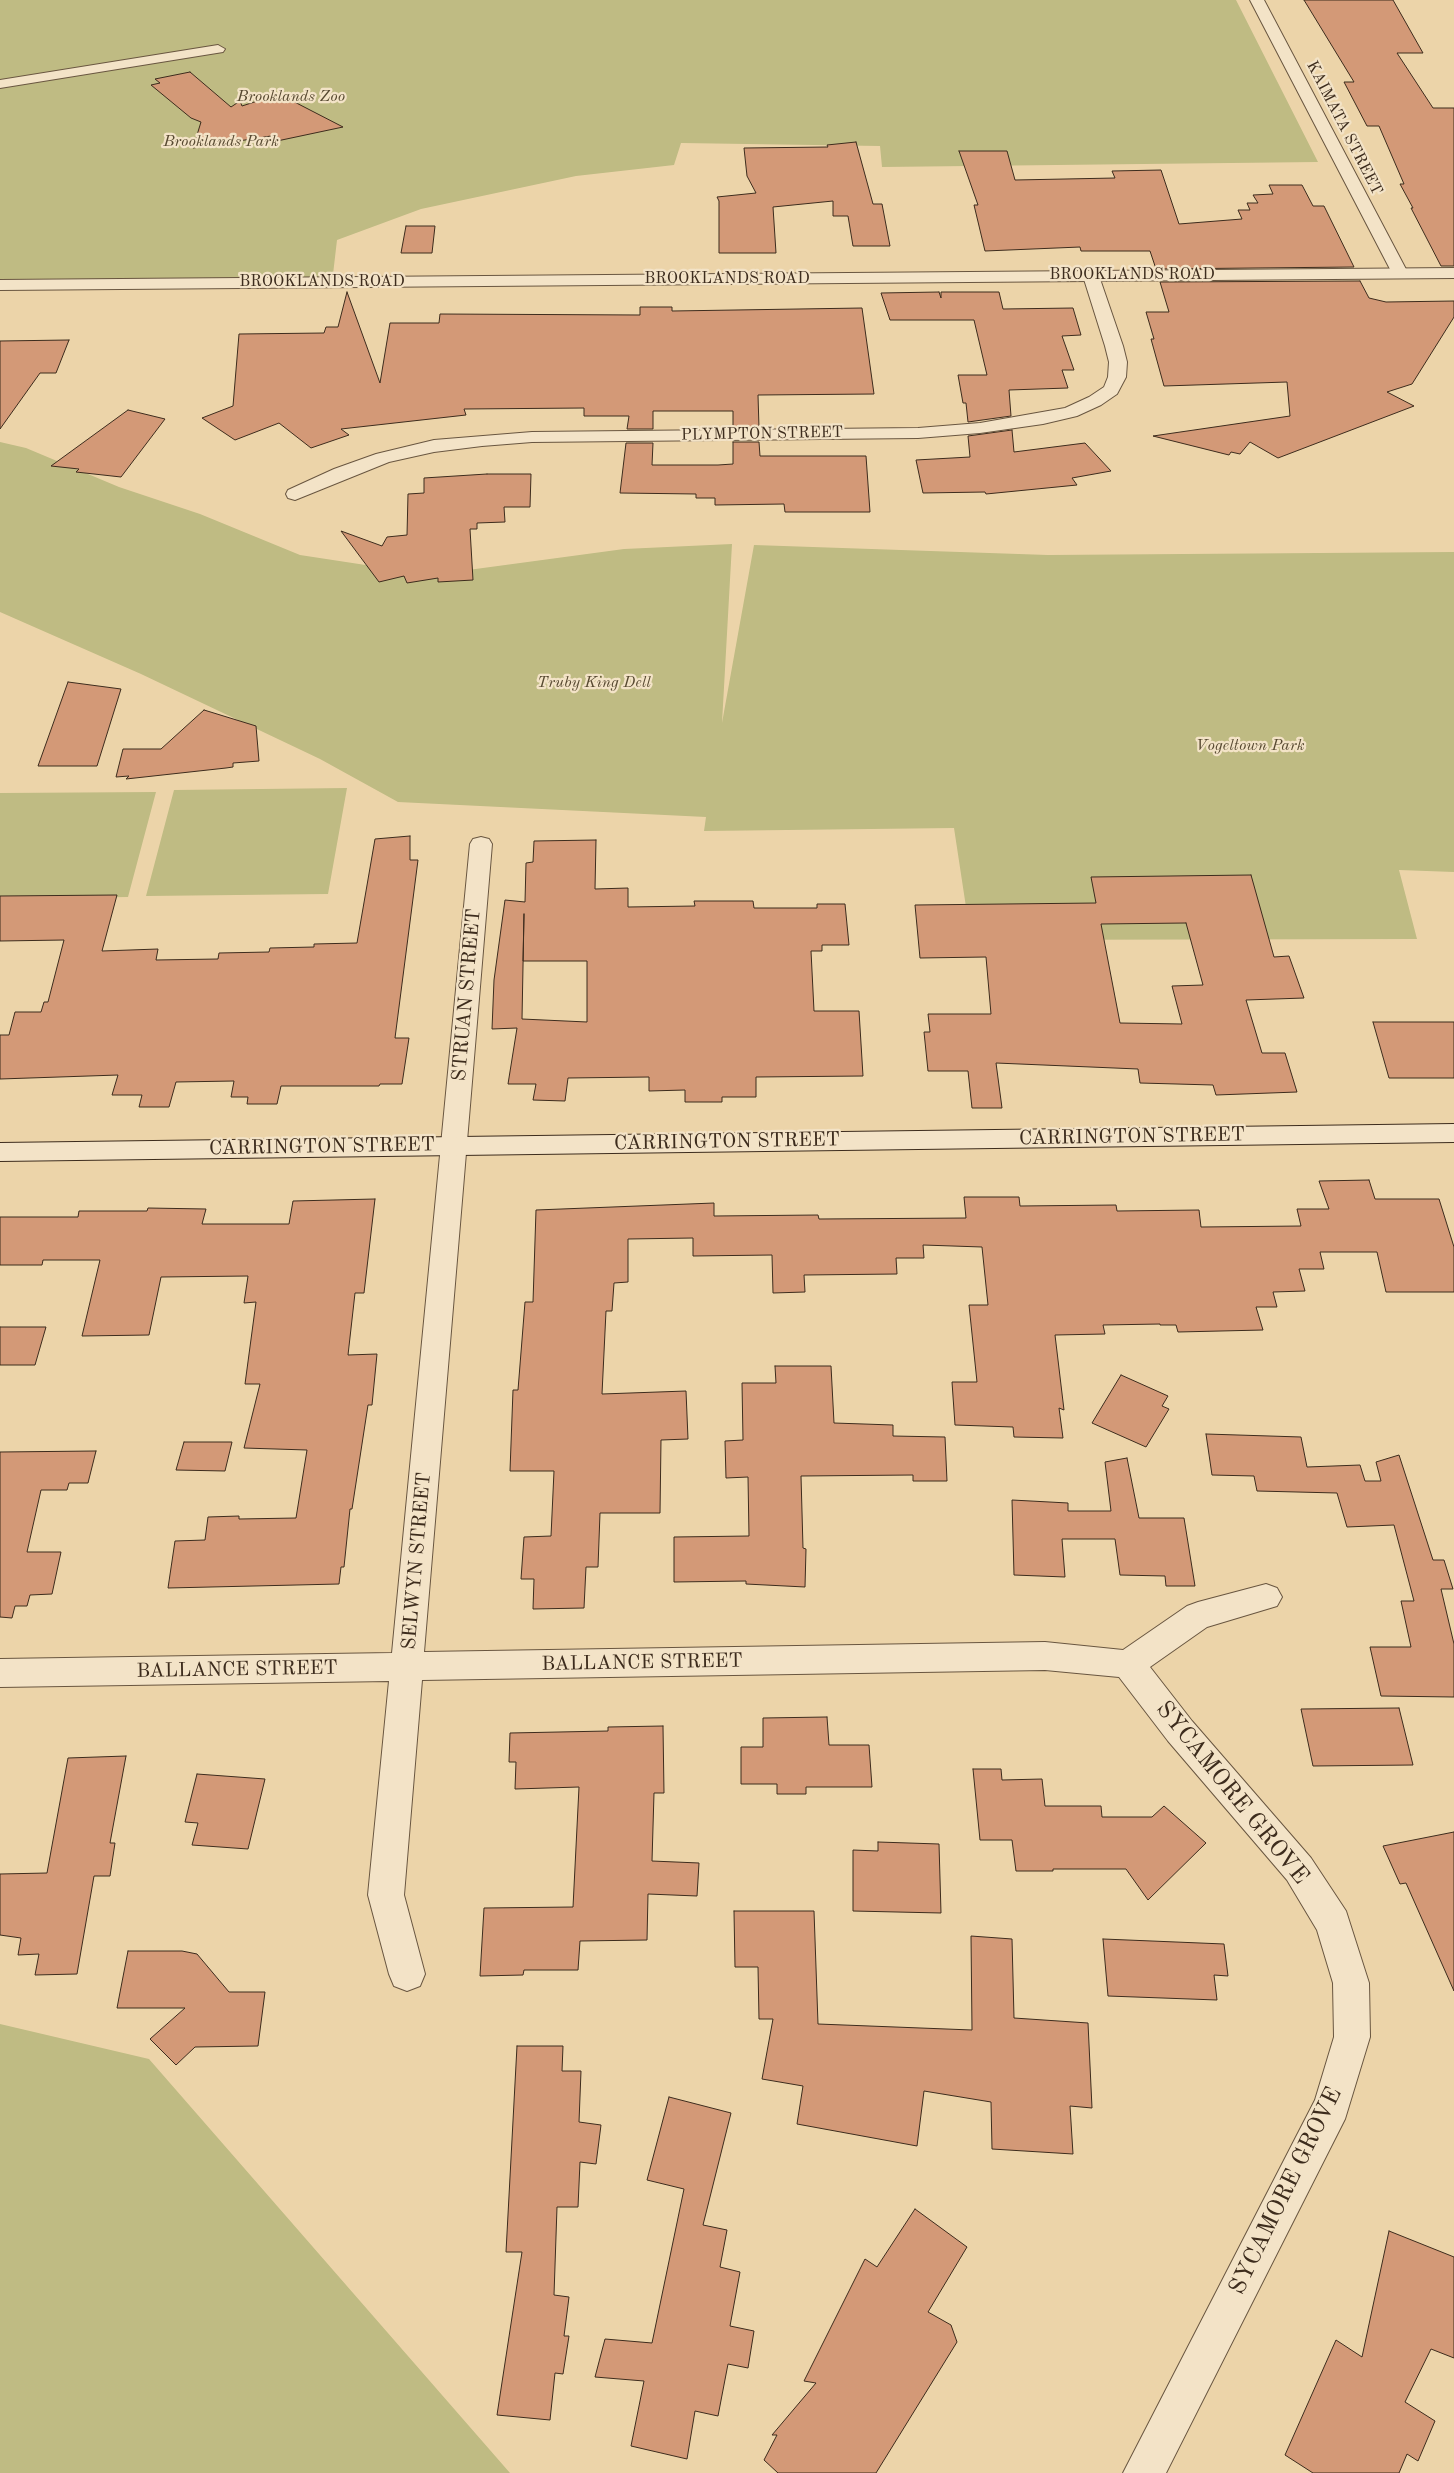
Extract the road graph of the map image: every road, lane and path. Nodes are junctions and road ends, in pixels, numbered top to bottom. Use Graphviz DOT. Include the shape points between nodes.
graph roads {
  1 [pos="1257,0"];
  2 [pos="218,49"];
  3 [pos="0,84"];
  4 [pos="1400,273"];
  5 [pos="1454,273"];
  6 [pos="1091,276"];
  7 [pos="0,285"];
  8 [pos="295,494"];
  9 [pos="481,844"];
  10 [pos="1454,1133"];
  11 [pos="453,1146"];
  12 [pos="0,1152"];
  13 [pos="1266,1597"];
  14 [pos="1128,1664"];
  15 [pos="408,1667"];
  16 [pos="0,1673"];
  17 [pos="407,1974"];
  18 [pos="1144,2473"];
  1 -- 4 [label="street, KAIMATA STREET"];
  2 -- 3 [label="street"];
  4 -- 5 [label="street, BROOKLANDS ROAD"];
  4 -- 6 [label="street, BROOKLANDS ROAD"];
  6 -- 7 [label="street, BROOKLANDS ROAD"];
  6 -- 8 [label="street, PLYMPTON STREET" via="1114,346 1117,377 1103,396 1071,412 980,428 918,432 532,437 434,446 341,472"];
  9 -- 11 [label="street, STRUAN STREET"];
  10 -- 11 [label="street, CARRINGTON STREET"];
  11 -- 12 [label="street, CARRINGTON STREET"];
  11 -- 15 [label="street, SELWYN STREET"];
  13 -- 14 [label="street" via="1198,1616"];
  14 -- 15 [label="street, BALLANCE STREET" via="1045,1656"];
  14 -- 18 [label="street, SYCAMORE GROVE" via="1180,1731 1299,1870 1333,1923 1351,1983 1352,2037 1332,2106"];
  15 -- 16 [label="street, BALLANCE STREET"];
  15 -- 17 [label="street, SELWYN STREET" via="386,1894"];
}
